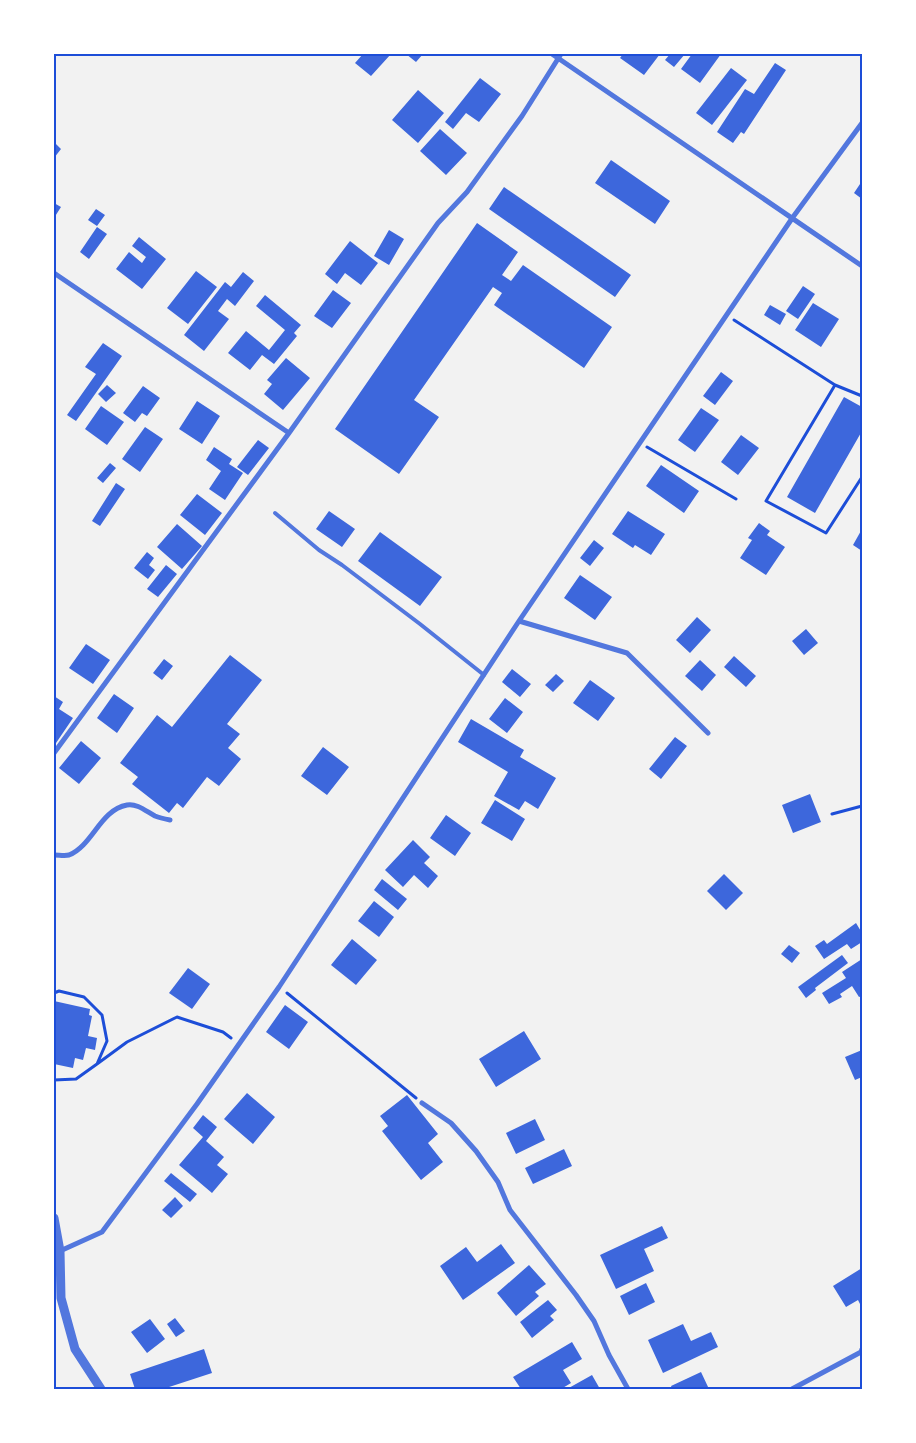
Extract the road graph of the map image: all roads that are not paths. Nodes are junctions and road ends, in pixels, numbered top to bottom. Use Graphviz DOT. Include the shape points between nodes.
graph roads {
  1 [pos="552,54"];
  2 [pos="560,56"];
  3 [pos="862,123"];
  4 [pos="793,217"];
  5 [pos="862,266"];
  6 [pos="54,273"];
  7 [pos="289,433"];
  8 [pos="275,512"];
  9 [pos="519,621"];
  10 [pos="484,675"];
  11 [pos="708,733"];
  12 [pos="54,753"];
  13 [pos="170,820"];
  14 [pos="54,854"];
  15 [pos="422,1103"];
  16 [pos="54,1218"];
  17 [pos="60,1251"];
  18 [pos="862,1350"];
  19 [pos="101,1389"];
  20 [pos="628,1389"];
  21 [pos="792,1389"];
  1 -- 2 [label="street"];
  2 -- 4 [label="street"];
  2 -- 7 [label="street" via="468,192 438,224"];
  3 -- 4 [label="street"];
  4 -- 5 [label="street"];
  4 -- 9 [label="street"];
  6 -- 7 [label="street"];
  7 -- 12 [label="street"];
  8 -- 10 [label="lane" via="319,550"];
  9 -- 10 [label="street"];
  9 -- 11 [label="street" via="627,654"];
  10 -- 17 [label="street" via="279,987 197,1104 102,1232"];
  13 -- 14 [label="street" via="128,804 106,817 83,847 68,856"];
  15 -- 20 [label="street" via="451,1123 476,1150 498,1182 510,1210 594,1321 608,1355"];
  16 -- 17 [label="street"];
  17 -- 19 [label="street" via="61,1298 75,1349"];
  18 -- 21 [label="street"];
}
